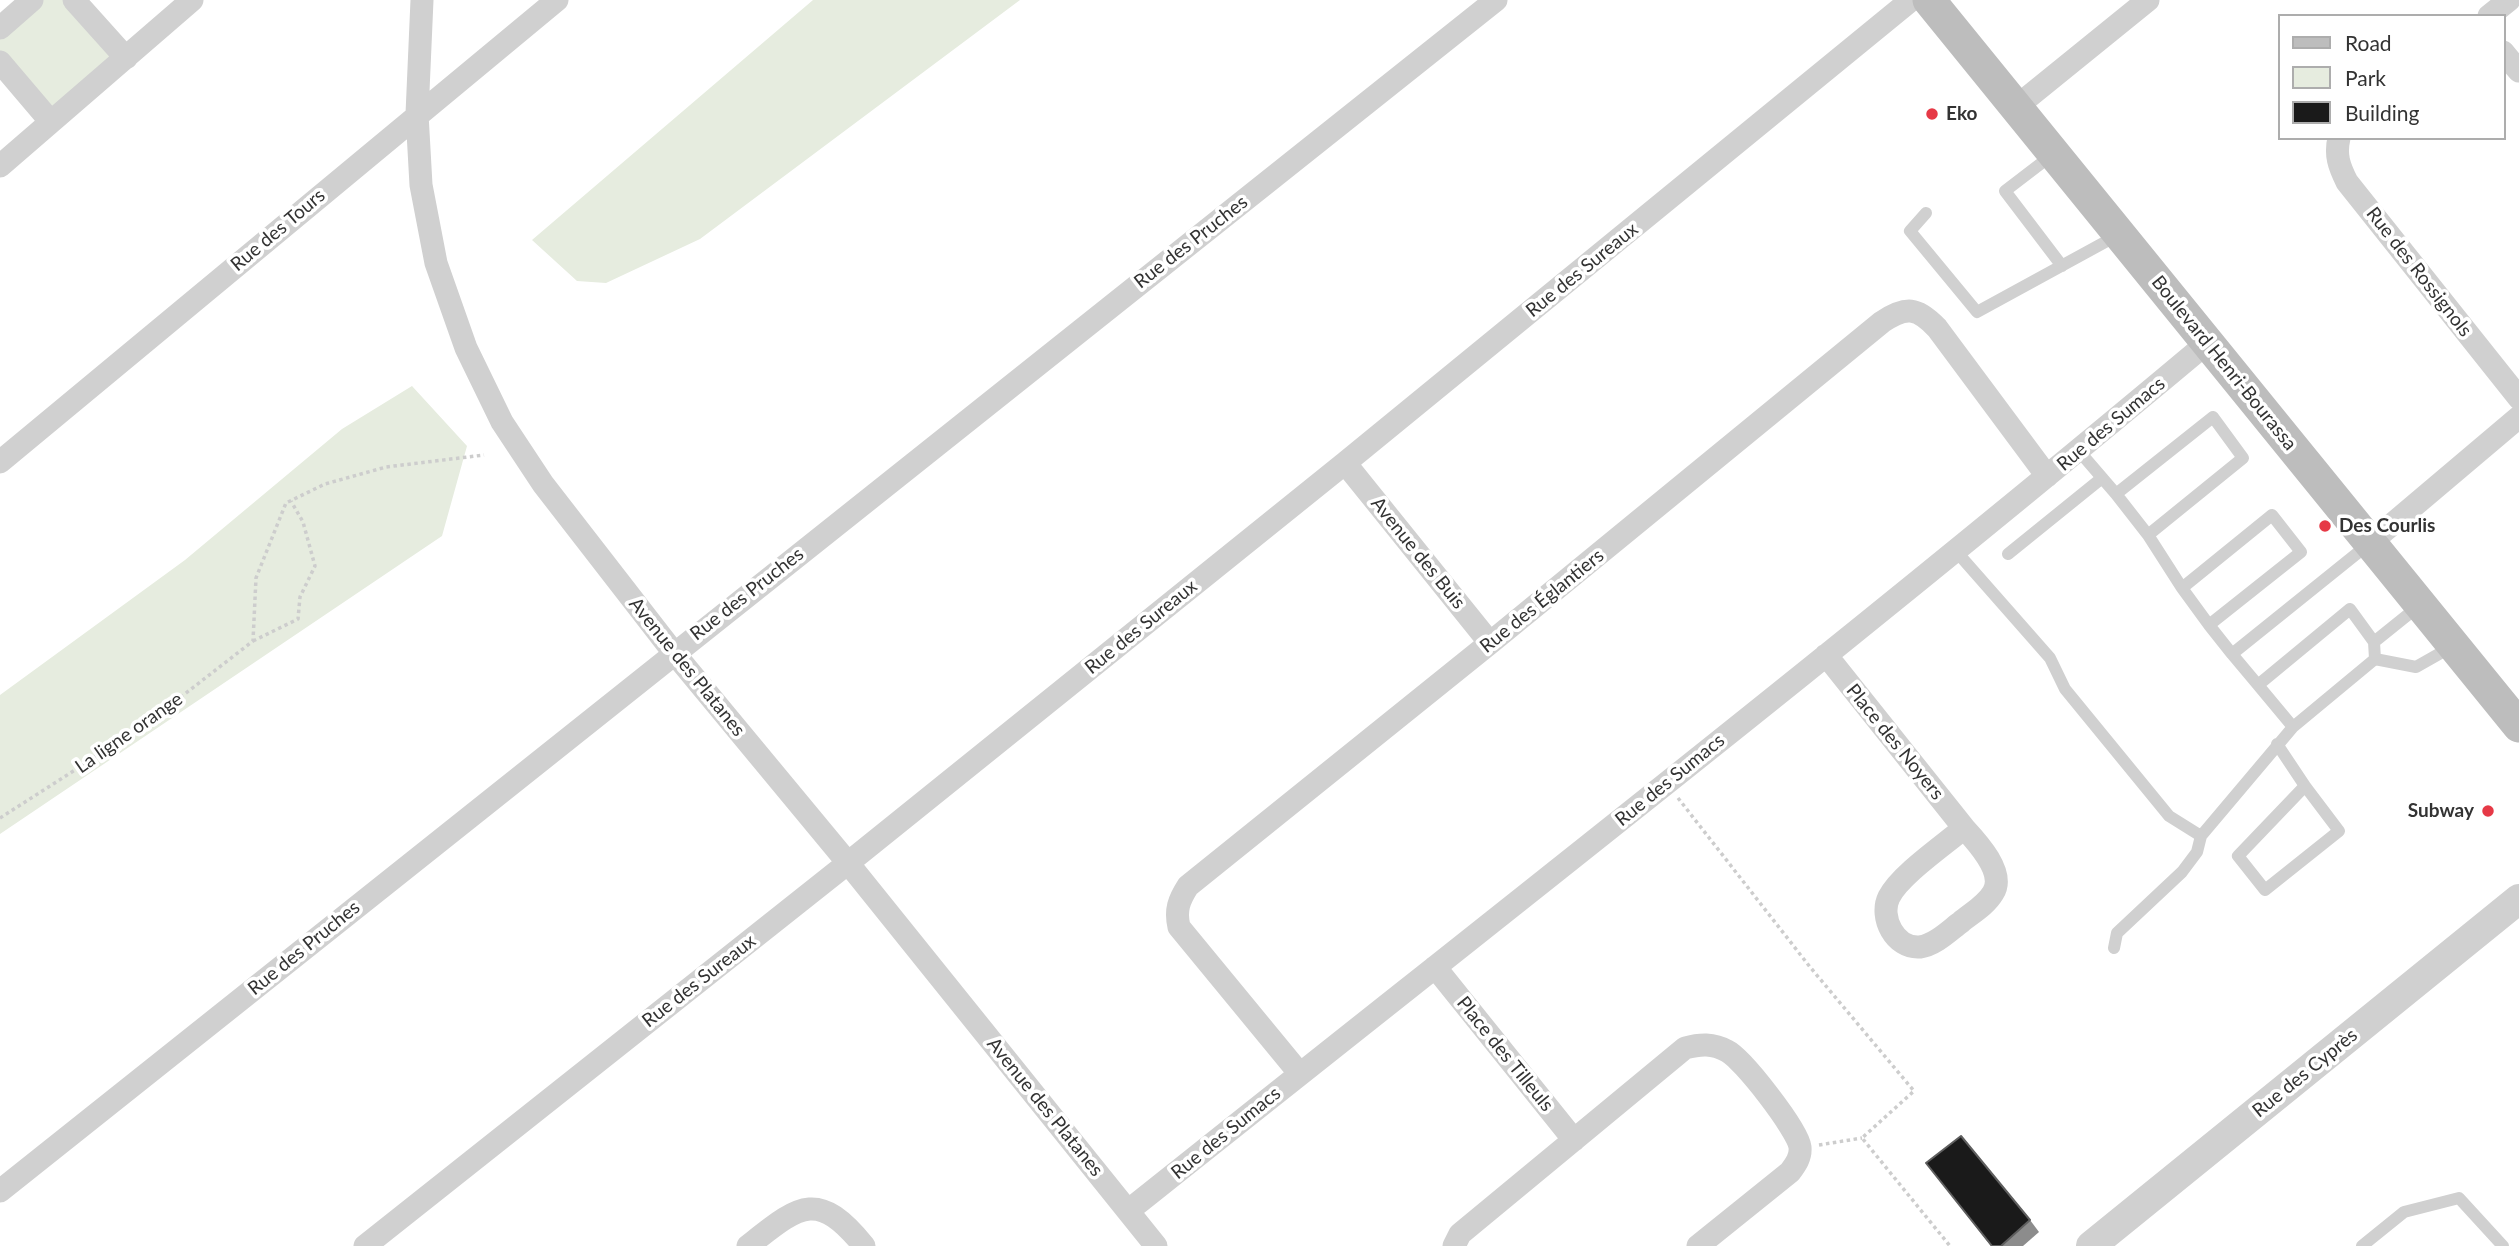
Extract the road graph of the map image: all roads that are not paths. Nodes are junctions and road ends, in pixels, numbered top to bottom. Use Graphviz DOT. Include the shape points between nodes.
graph roads {
  1 [pos="32,0"];
  2 [pos="74,0"];
  3 [pos="192,0"];
  4 [pos="422,0"];
  5 [pos="557,0"];
  6 [pos="1496,0"];
  7 [pos="1911,0"];
  8 [pos="1929,0"];
  9 [pos="2148,0"];
  10 [pos="2509,0"];
  11 [pos="2492,14"];
  12 [pos="0,28"];
  13 [pos="2505,54"];
  14 [pos="125,58"];
  15 [pos="0,62"];
  16 [pos="2519,71"];
  17 [pos="2016,107"];
  18 [pos="417,114"];
  19 [pos="51,122"];
  20 [pos="2339,140"];
  21 [pos="2054,153"];
  22 [pos="0,166"];
  23 [pos="1926,213"];
  24 [pos="2118,234"];
  25 [pos="2062,266"];
  26 [pos="2207,343"];
  27 [pos="2519,398"];
  28 [pos="2519,417"];
  29 [pos="2079,451"];
  30 [pos="0,461"];
  31 [pos="1345,463"];
  32 [pos="2047,476"];
  33 [pos="2102,478"];
  34 [pos="2116,494"];
  35 [pos="2148,535"];
  36 [pos="2370,543"];
  37 [pos="1955,550"];
  38 [pos="2008,554"];
  39 [pos="2182,588"];
  40 [pos="2420,605"];
  41 [pos="2209,625"];
  42 [pos="2374,642"];
  43 [pos="1490,643"];
  44 [pos="2454,645"];
  45 [pos="674,653"];
  46 [pos="2232,654"];
  47 [pos="1826,655"];
  48 [pos="2375,659"];
  49 [pos="2258,684"];
  50 [pos="2519,726"];
  51 [pos="2293,727"];
  52 [pos="2277,744"];
  53 [pos="2305,786"];
  54 [pos="1964,828"];
  55 [pos="2201,836"];
  56 [pos="848,863"];
  57 [pos="2519,899"];
  58 [pos="2114,948"];
  59 [pos="1435,967"];
  60 [pos="1300,1074"];
  61 [pos="1574,1140"];
  62 [pos="0,1191"];
  63 [pos="1128,1211"];
  64 [pos="2499,1245"];
  65 [pos="365,1246"];
  66 [pos="748,1246"];
  67 [pos="864,1246"];
  68 [pos="1156,1246"];
  69 [pos="1454,1246"];
  70 [pos="1698,1246"];
  71 [pos="2091,1246"];
  72 [pos="2362,1246"];
  1 -- 12 [label="street"];
  2 -- 14 [label="street"];
  3 -- 14 [label="street"];
  4 -- 18 [label="street, Avenue des Platanes"];
  5 -- 18 [label="street, Rue des Tours"];
  6 -- 45 [label="street, Rue des Pruches"];
  7 -- 31 [label="street, Rue des Sureaux"];
  8 -- 17 [label="main road, Boulevard Henri-Bourassa"];
  9 -- 17 [label="street"];
  10 -- 11 [label="street"];
  13 -- 16 [label="street"];
  14 -- 19 [label="street"];
  15 -- 19 [label="street"];
  17 -- 21 [label="main road, Boulevard Henri-Bourassa"];
  18 -- 30 [label="street, Rue des Tours"];
  18 -- 45 [label="street, Avenue des Platanes" via="421,185 436,263 466,348 502,422 543,484"];
  19 -- 22 [label="street"];
  20 -- 27 [label="street, Rue des Rossignols" via="2339,168 2347,181"];
  21 -- 24 [label="main road, Boulevard Henri-Bourassa"];
  21 -- 25 [label="lane" via="2005,191"];
  23 -- 25 [label="lane" via="1910,231 1977,312"];
  24 -- 25 [label="lane"];
  24 -- 26 [label="main road, Boulevard Henri-Bourassa"];
  26 -- 29 [label="street, Rue des Sumacs"];
  26 -- 36 [label="main road, Boulevard Henri-Bourassa"];
  28 -- 36 [label="street"];
  29 -- 32 [label="street, Rue des Sumacs"];
  29 -- 33 [label="lane"];
  31 -- 43 [label="street, Avenue des Buis"];
  31 -- 56 [label="street, Rue des Sureaux"];
  32 -- 37 [label="street, Rue des Sumacs"];
  32 -- 43 [label="street, Rue des Églantiers" via="1937,328 1910,310 1894,314"];
  33 -- 34 [label="lane"];
  33 -- 38 [label="lane"];
  34 -- 35 [label="lane"];
  34 -- 35 [label="lane" via="2213,417 2243,458"];
  35 -- 39 [label="lane"];
  36 -- 40 [label="main road, Boulevard Henri-Bourassa"];
  36 -- 46 [label="lane"];
  37 -- 47 [label="street, Rue des Sumacs"];
  37 -- 55 [label="lane" via="2050,658 2066,689 2169,816"];
  39 -- 41 [label="lane"];
  39 -- 41 [label="lane" via="2272,515 2301,552"];
  40 -- 42 [label="lane"];
  40 -- 44 [label="main road, Boulevard Henri-Bourassa"];
  41 -- 46 [label="lane"];
  42 -- 48 [label="lane"];
  42 -- 49 [label="lane" via="2350,609"];
  43 -- 60 [label="street, Rue des Églantiers" via="1188,886 1179,900 1179,927"];
  44 -- 48 [label="lane" via="2416,667"];
  44 -- 50 [label="main road, Boulevard Henri-Bourassa"];
  45 -- 56 [label="street, Avenue des Platanes"];
  45 -- 62 [label="street, Rue des Pruches"];
  46 -- 49 [label="lane"];
  47 -- 54 [label="street, Place des Noyers"];
  47 -- 59 [label="street, Rue des Sumacs"];
  48 -- 51 [label="lane"];
  49 -- 51 [label="lane"];
  51 -- 52 [label="lane"];
  52 -- 53 [label="lane"];
  52 -- 55 [label="lane"];
  53 -- 53 [label="lane" via="2238,856 2265,890 2339,831"];
  54 -- 54 [label="street, Place des Noyers" via="1896,885 1887,900 1890,930 1903,944 1919,947 1935,942 1995,891 1986,853"];
  55 -- 58 [label="lane" via="2197,852 2182,872 2117,933"];
  56 -- 63 [label="street, Avenue des Platanes"];
  56 -- 65 [label="street, Rue des Sureaux"];
  57 -- 71 [label="street, Rue des Cyprès"];
  59 -- 60 [label="street, Rue des Sumacs"];
  59 -- 61 [label="street, Place des Tilleuls"];
  60 -- 63 [label="street, Rue des Sumacs"];
  61 -- 69 [label="street" via="1461,1234"];
  61 -- 70 [label="street" via="1685,1048 1714,1045 1735,1055 1794,1129 1799,1160"];
  63 -- 68 [label="street, Avenue des Platanes"];
  64 -- 72 [label="lane" via="2459,1198 2404,1212"];
  66 -- 67 [label="street" via="786,1217 818,1209 834,1214"];
}
